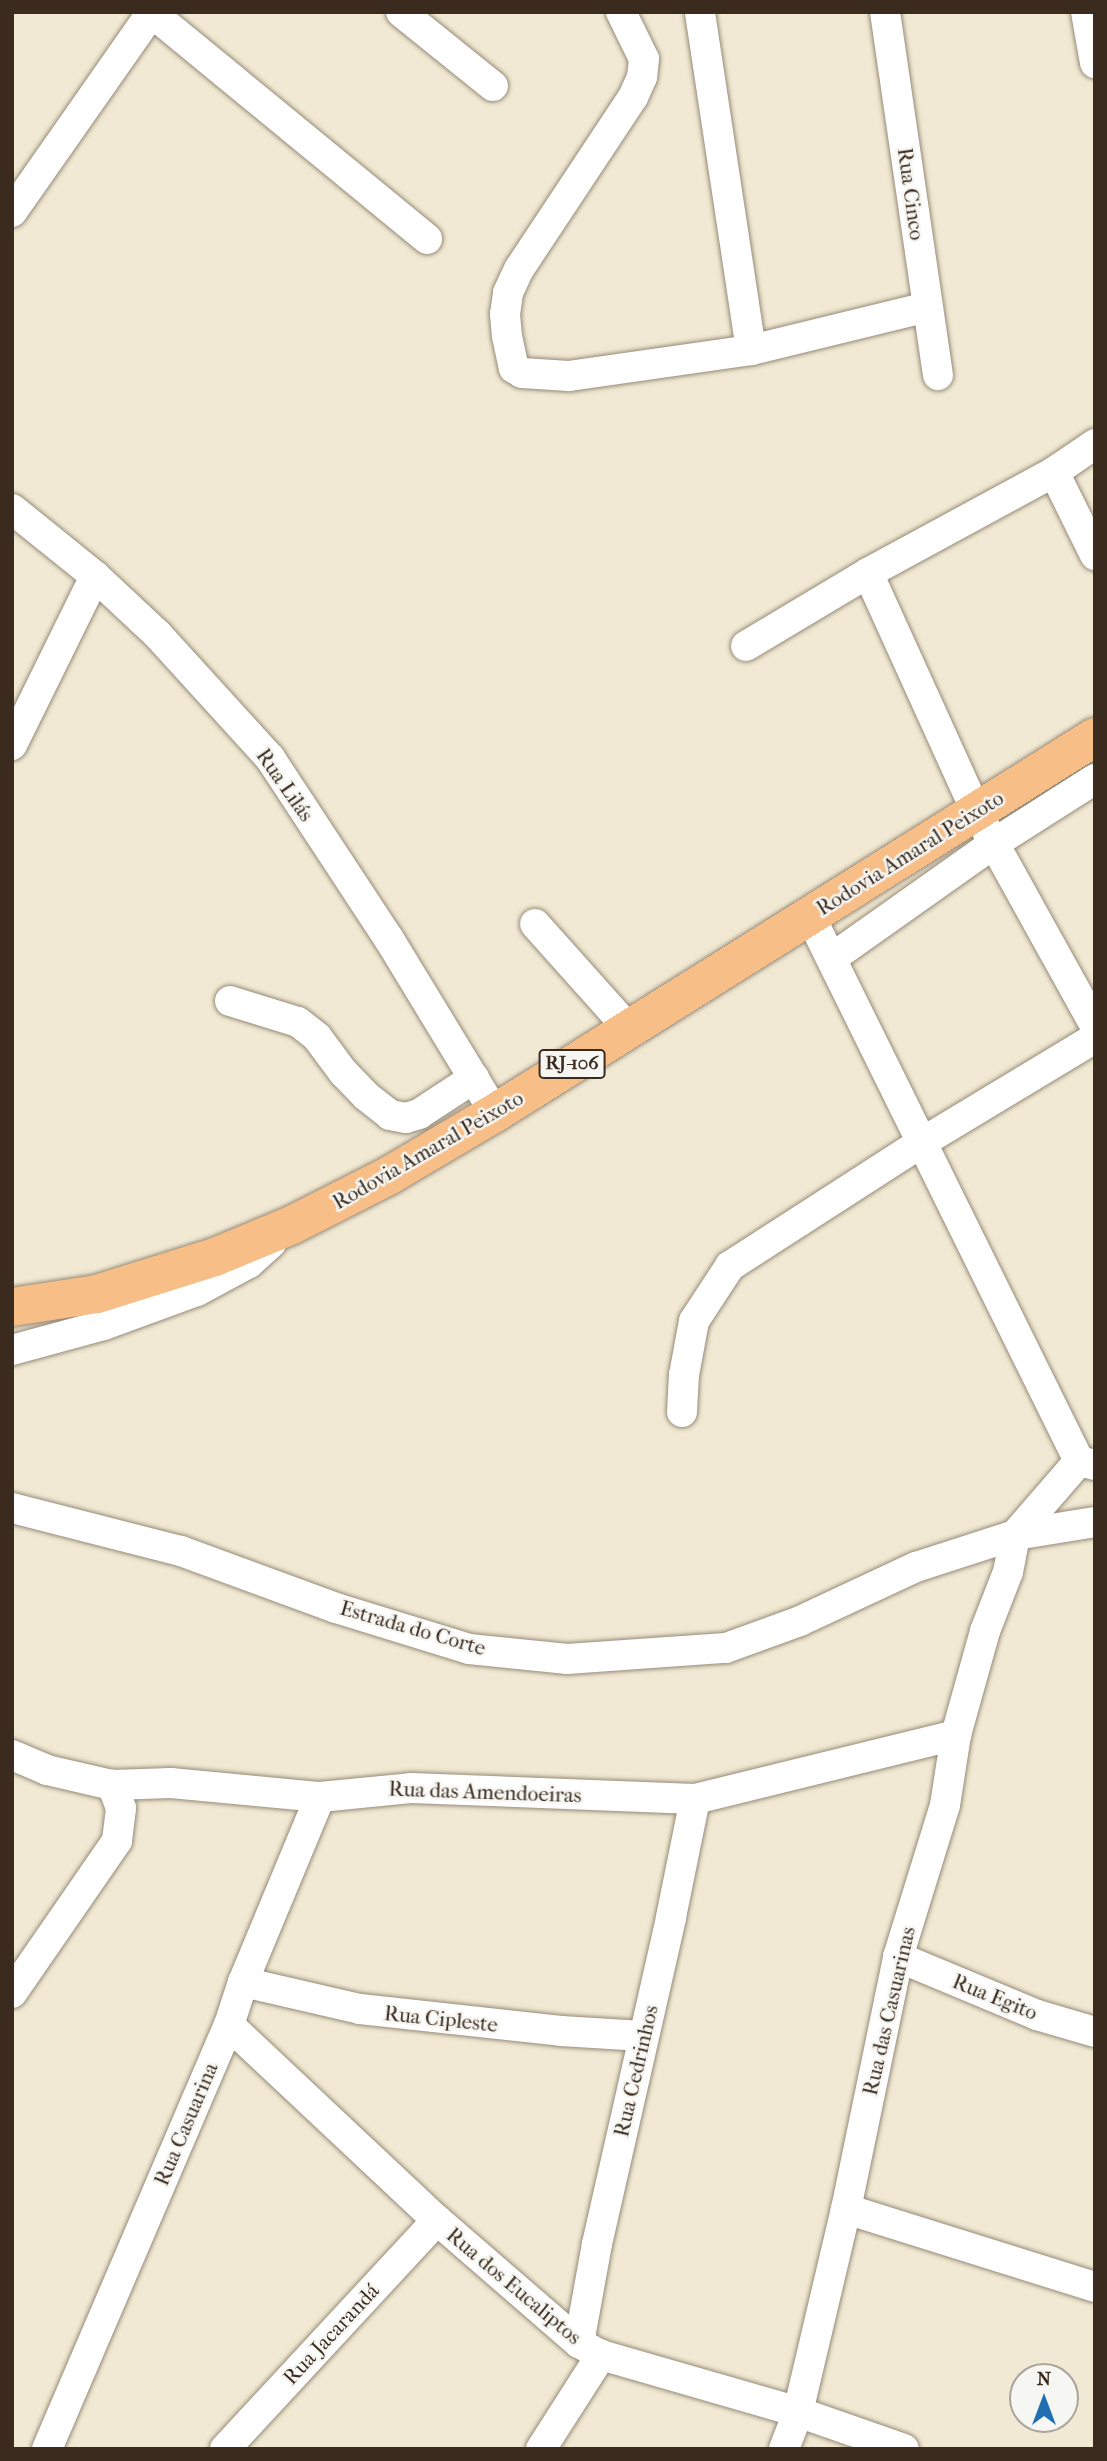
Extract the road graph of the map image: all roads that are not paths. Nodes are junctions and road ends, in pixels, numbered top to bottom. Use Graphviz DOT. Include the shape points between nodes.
graph roads {
  1 [pos="401,12"];
  2 [pos="621,12"];
  3 [pos="701,12"];
  4 [pos="885,12"];
  5 [pos="1086,12"];
  6 [pos="152,13"];
  7 [pos="1095,63"];
  8 [pos="493,86"];
  9 [pos="14,204"];
  10 [pos="427,239"];
  11 [pos="928,307"];
  12 [pos="751,350"];
  13 [pos="938,375"];
  14 [pos="1095,444"];
  15 [pos="1054,472"];
  16 [pos="12,509"];
  17 [pos="1095,555"];
  18 [pos="868,573"];
  19 [pos="95,576"];
  20 [pos="746,646"];
  21 [pos="1095,737"];
  22 [pos="12,745"];
  23 [pos="1095,779"];
  24 [pos="985,827"];
  25 [pos="810,916"];
  26 [pos="535,924"];
  27 [pos="832,958"];
  28 [pos="230,1002"];
  29 [pos="1095,1027"];
  30 [pos="629,1029"];
  31 [pos="1095,1038"];
  32 [pos="474,1078"];
  33 [pos="495,1113"];
  34 [pos="921,1143"];
  35 [pos="292,1225"];
  36 [pos="12,1307"];
  37 [pos="12,1350"];
  38 [pos="682,1412"];
  39 [pos="1087,1463"];
  40 [pos="12,1508"];
  41 [pos="1095,1522"];
  42 [pos="1015,1535"];
  43 [pos="956,1735"];
  44 [pos="12,1755"];
  45 [pos="111,1785"];
  46 [pos="320,1797"];
  47 [pos="695,1799"];
  48 [pos="898,1957"];
  49 [pos="243,1982"];
  50 [pos="12,1993"];
  51 [pos="229,2025"];
  52 [pos="1095,2032"];
  53 [pos="643,2036"];
  54 [pos="846,2209"];
  55 [pos="437,2220"];
  56 [pos="1095,2287"];
  57 [pos="590,2349"];
  58 [pos="798,2412"];
  59 [pos="47,2449"];
  60 [pos="225,2449"];
  61 [pos="541,2449"];
  62 [pos="785,2449"];
  63 [pos="904,2449"];
  1 -- 8 [label="street"];
  2 -- 12 [label="street" via="644,59 642,77 508,293 505,314 514,368 535,375 569,376"];
  3 -- 12 [label="street"];
  4 -- 11 [label="street, Rua Cinco"];
  5 -- 7 [label="street"];
  6 -- 9 [label="street"];
  6 -- 10 [label="street"];
  11 -- 12 [label="street"];
  11 -- 13 [label="street, Rua Cinco"];
  14 -- 15 [label="street"];
  15 -- 17 [label="street"];
  15 -- 18 [label="street"];
  16 -- 19 [label="street, Rua Lilás"];
  18 -- 20 [label="street"];
  18 -- 24 [label="street"];
  19 -- 22 [label="street"];
  19 -- 32 [label="street, Rua Lilás" via="159,635 270,758"];
  21 -- 24 [label="highway, Rodovia Amaral Peixoto / RJ-106"];
  23 -- 24 [label="street"];
  24 -- 25 [label="highway, Rodovia Amaral Peixoto / RJ-106"];
  24 -- 27 [label="street"];
  24 -- 29 [label="street"];
  25 -- 27 [label="street"];
  25 -- 30 [label="highway, Rodovia Amaral Peixoto / RJ-106"];
  26 -- 30 [label="street"];
  27 -- 34 [label="street"];
  28 -- 32 [label="street" via="298,1022 317,1037 358,1088 390,1115 406,1118 419,1114"];
  30 -- 33 [label="highway, Rodovia Amaral Peixoto / RJ-106"];
  31 -- 34 [label="street"];
  32 -- 33 [label="street, Rua Lilás"];
  33 -- 35 [label="highway, Rodovia Amaral Peixoto / RJ-106" via="390,1175"];
  34 -- 38 [label="street" via="730,1266 694,1321"];
  34 -- 39 [label="street"];
  35 -- 36 [label="highway, Rodovia Amaral Peixoto / RJ-106" via="156,1277 97,1294"];
  35 -- 37 [label="street" via="249,1263 197,1291 104,1325"];
  39 -- 42 [label="street"];
  40 -- 42 [label="street, Estrada do Corte" via="181,1551 336,1608 469,1649 567,1659 726,1648 800,1621 916,1567"];
  41 -- 42 [label="street, Estrada do Corte"];
  42 -- 43 [label="street, Rua das Casuarinas" via="1009,1572 985,1631"];
  43 -- 47 [label="street, Rua das Amendoeiras"];
  43 -- 48 [label="street, Rua das Casuarinas" via="945,1805"];
  44 -- 45 [label="street, Rua das Amendoeiras" via="47,1770"];
  45 -- 46 [label="street, Rua das Amendoeiras" via="171,1783"];
  45 -- 50 [label="street" via="121,1808 117,1841"];
  46 -- 47 [label="street, Rua das Amendoeiras" via="411,1788"];
  46 -- 49 [label="street, Rua Casuarina"];
  47 -- 53 [label="street, Rua Cedrinhos"];
  48 -- 52 [label="street, Rua Egito" via="1037,2015"];
  48 -- 54 [label="street, Rua das Casuarinas"];
  49 -- 51 [label="street, Rua Casuarina"];
  49 -- 53 [label="street, Rua Cipleste" via="383,2012"];
  51 -- 55 [label="street, Rua dos Eucaliptos"];
  51 -- 59 [label="street, Rua Casuarina"];
  53 -- 57 [label="street, Rua Cedrinhos" via="597,2244"];
  54 -- 56 [label="street"];
  54 -- 58 [label="street, Rua das Casuarinas"];
  55 -- 57 [label="street, Rua dos Eucaliptos"];
  55 -- 60 [label="street, Rua Jacarandá"];
  57 -- 58 [label="street, Rua dos Eucaliptos"];
  57 -- 61 [label="street"];
  58 -- 62 [label="street, Rua das Casuarinas"];
  58 -- 63 [label="street, Rua dos Eucaliptos"];
}
